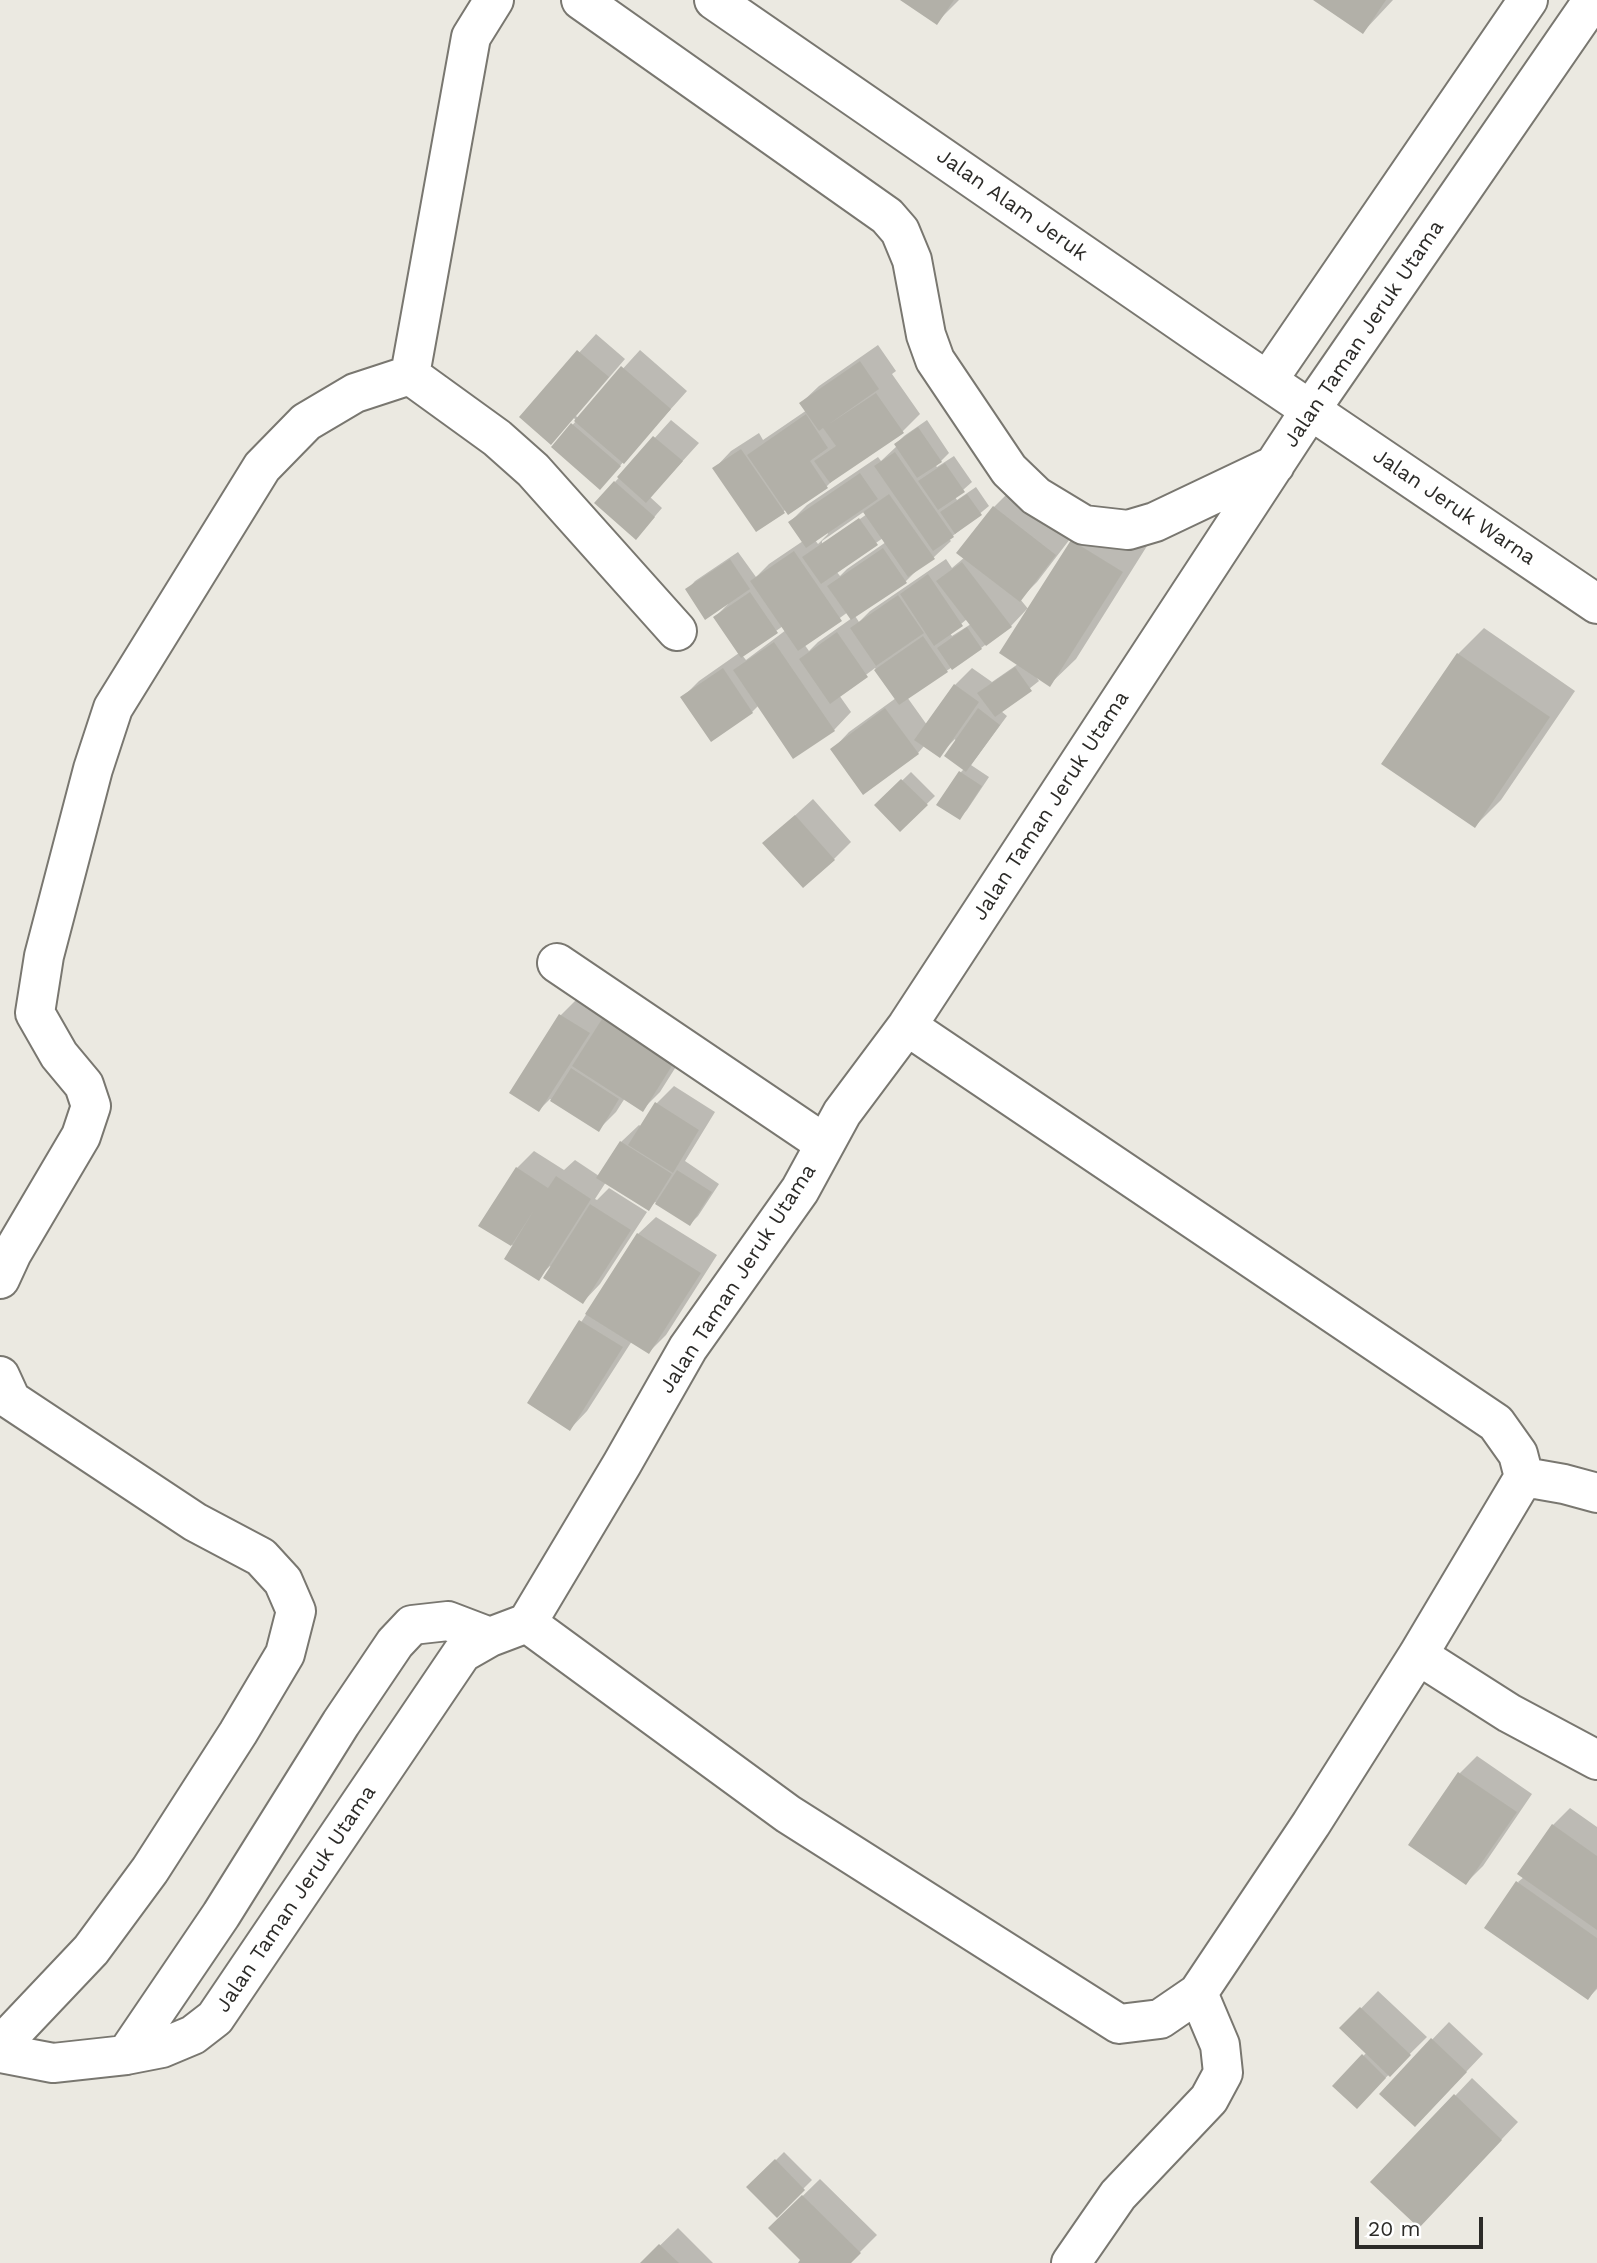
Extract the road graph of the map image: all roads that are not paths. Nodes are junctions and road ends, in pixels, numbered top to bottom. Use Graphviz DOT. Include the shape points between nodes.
graph roads {
  1 [pos="494,0"];
  2 [pos="581,0"];
  3 [pos="714,0"];
  4 [pos="1528,0"];
  5 [pos="1592,0"];
  6 [pos="410,375"];
  7 [pos="1268,380"];
  8 [pos="1311,409"];
  9 [pos="1275,465"];
  10 [pos="1597,604"];
  11 [pos="677,631"];
  12 [pos="557,963"];
  13 [pos="908,1026"];
  14 [pos="825,1144"];
  15 [pos="0,1279"];
  16 [pos="0,1377"];
  17 [pos="1524,1477"];
  18 [pos="1597,1493"];
  19 [pos="527,1623"];
  20 [pos="489,1637"];
  21 [pos="1418,1655"];
  22 [pos="1597,1760"];
  23 [pos="1198,1993"];
  24 [pos="0,2046"];
  25 [pos="0,2053"];
  26 [pos="126,2055"];
  27 [pos="1071,2263"];
  1 -- 6 [label="street" via="471,37"];
  2 -- 9 [label="street" via="887,216 900,231 912,260 935,360 1009,470 1036,496 1084,524 1128,530 1155,522"];
  3 -- 7 [label="street, Jalan Alam Jeruk"];
  4 -- 7 [label="street"];
  5 -- 8 [label="street, Jalan Taman Jeruk Utama"];
  6 -- 11 [label="street" via="533,470"];
  6 -- 15 [label="street" via="355,393 306,422 262,467 113,708 44,956 35,1013 58,1055 84,1085 91,1106 81,1136"];
  7 -- 8 [label="street, Jalan Alam Jeruk"];
  8 -- 9 [label="street, Jalan Taman Jeruk Utama"];
  8 -- 10 [label="street, Jalan Jeruk Warna"];
  9 -- 13 [label="street, Jalan Taman Jeruk Utama"];
  12 -- 14 [label="street"];
  13 -- 14 [label="street, Jalan Taman Jeruk Utama" via="842,1113"];
  13 -- 17 [label="street" via="1496,1423 1518,1454"];
  14 -- 19 [label="street, Jalan Taman Jeruk Utama" via="800,1190 688,1348"];
  16 -- 24 [label="street" via="11,1400 195,1522 261,1557 283,1581 296,1611 285,1654 150,1870 91,1950"];
  17 -- 18 [label="street"];
  17 -- 21 [label="street"];
  19 -- 20 [label="street, Jalan Taman Jeruk Utama"];
  19 -- 23 [label="street" via="788,1814 1119,2024 1160,2019"];
  20 -- 26 [label="street, Jalan Taman Jeruk Utama" via="462,1653 215,2018 193,2035 162,2048"];
  20 -- 26 [label="street" via="448,1621 412,1625 395,1643"];
  21 -- 22 [label="street" via="1509,1713"];
  21 -- 23 [label="street"];
  23 -- 27 [label="street" via="1220,2045 1223,2073 1201,2109 1118,2195"];
  25 -- 26 [label="street, Jalan Taman Jeruk Utama" via="53,2063"];
}
